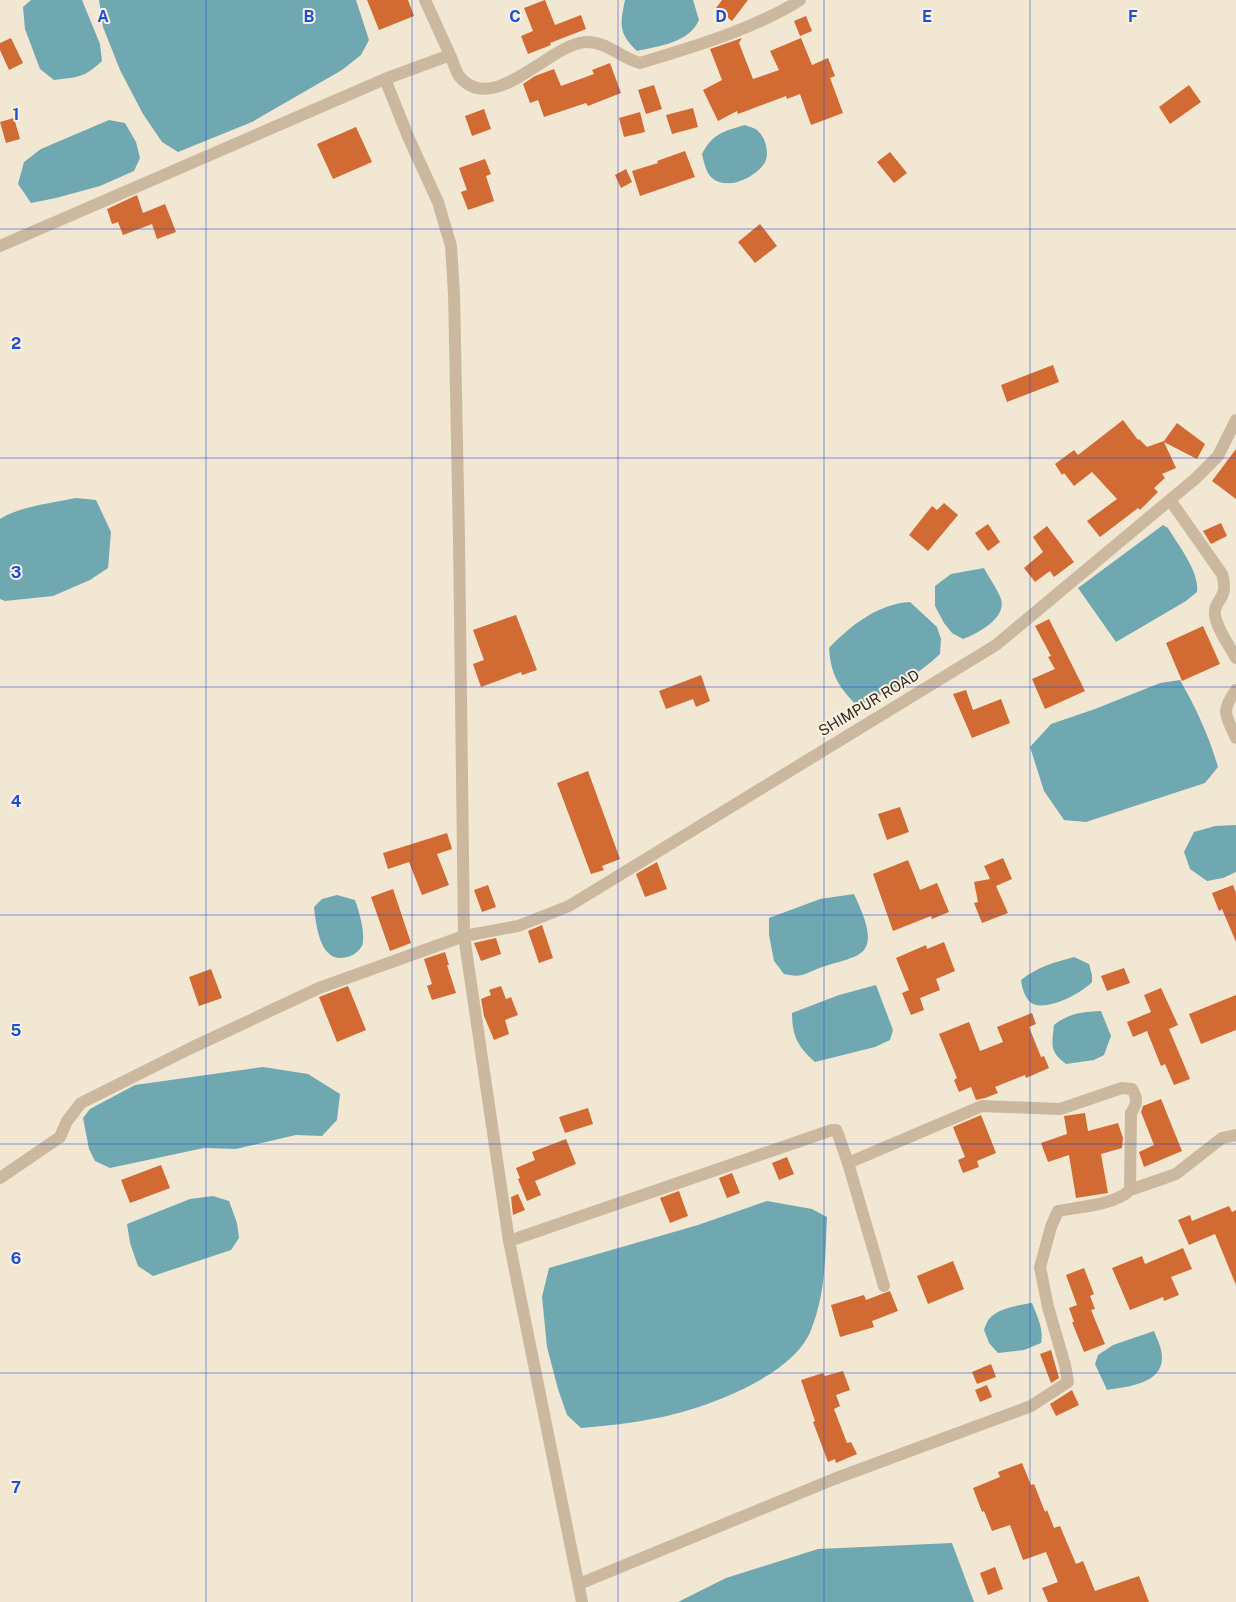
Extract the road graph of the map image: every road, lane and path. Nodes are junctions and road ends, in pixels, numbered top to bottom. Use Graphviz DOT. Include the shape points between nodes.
graph roads {
  1 [pos="425,0"];
  2 [pos="800,0"];
  3 [pos="450,55"];
  4 [pos="385,79"];
  5 [pos="0,246"];
  6 [pos="1236,420"];
  7 [pos="1170,500"];
  8 [pos="1236,658"];
  9 [pos="1236,690"];
  10 [pos="1236,738"];
  11 [pos="464,936"];
  12 [pos="1236,1135"];
  13 [pos="848,1163"];
  14 [pos="0,1178"];
  15 [pos="1130,1190"];
  16 [pos="509,1242"];
  17 [pos="884,1286"];
  18 [pos="579,1584"];
  19 [pos="582,1602"];
  1 -- 3 [label="street"];
  2 -- 3 [label="street" via="782,12 640,63 600,43 586,42 568,47 500,88 482,89 470,85 459,75"];
  3 -- 4 [label="street"];
  4 -- 5 [label="street"];
  4 -- 11 [label="street" via="438,202 451,246 459,529"];
  6 -- 7 [label="street, SHIMPUR ROAD" via="1218,456"];
  7 -- 8 [label="street" via="1222,574 1226,585 1215,614"];
  7 -- 11 [label="street, SHIMPUR ROAD" via="979,655 569,906 518,926"];
  9 -- 10 [label="street" via="1225,709"];
  11 -- 14 [label="street, SHIMPUR ROAD" via="319,988 81,1103 67,1121 60,1138"];
  11 -- 16 [label="street"];
  12 -- 15 [label="street" via="1222,1138 1176,1174"];
  13 -- 15 [label="street" via="982,1106 1060,1109 1122,1088 1132,1089 1137,1104 1131,1113"];
  13 -- 16 [label="street" via="838,1134 832,1130"];
  13 -- 17 [label="street"];
  15 -- 18 [label="street" via="1114,1200 1058,1211 1051,1227 1040,1267 1068,1382 1030,1406 834,1479"];
  16 -- 18 [label="street"];
  18 -- 19 [label="street"];
}
